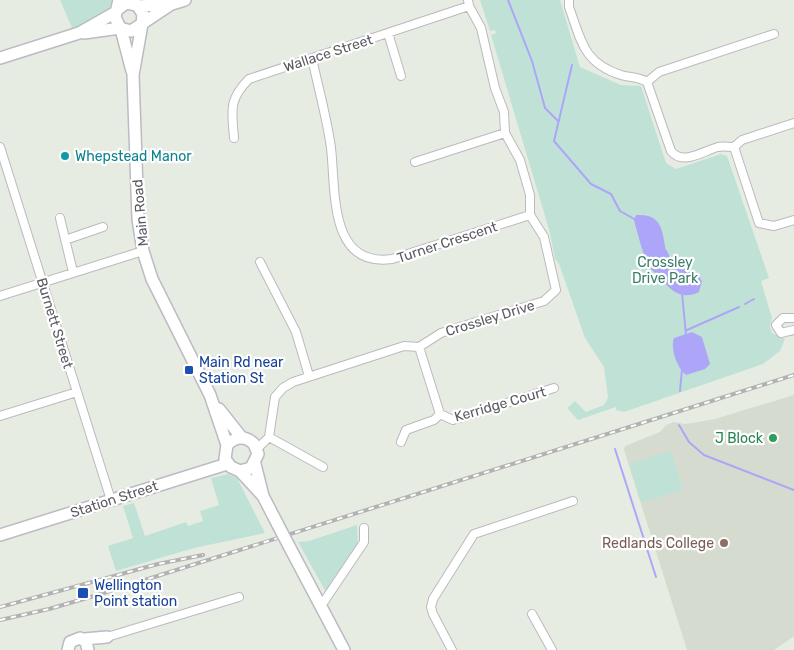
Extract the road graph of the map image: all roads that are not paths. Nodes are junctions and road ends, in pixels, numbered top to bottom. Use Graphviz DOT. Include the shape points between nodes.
graph roads {
  1 [pos="185,0"];
  2 [pos="569,0"];
  3 [pos="468,3"];
  4 [pos="137,4"];
  5 [pos="172,4"];
  6 [pos="118,7"];
  7 [pos="142,23"];
  8 [pos="121,28"];
  9 [pos="79,33"];
  10 [pos="388,33"];
  11 [pos="774,34"];
  12 [pos="0,58"];
  13 [pos="312,58"];
  14 [pos="133,75"];
  15 [pos="401,76"];
  16 [pos="647,82"];
  17 [pos="794,123"];
  18 [pos="504,133"];
  19 [pos="234,138"];
  20 [pos="0,147"];
  21 [pos="734,147"];
  22 [pos="415,162"];
  23 [pos="9,175"];
  24 [pos="0,178"];
  25 [pos="530,215"];
  26 [pos="60,218"];
  27 [pos="794,220"];
  28 [pos="103,227"];
  29 [pos="65,240"];
  30 [pos="143,252"];
  31 [pos="260,262"];
  32 [pos="73,272"];
  33 [pos="42,282"];
  34 [pos="0,296"];
  35 [pos="794,318"];
  36 [pos="794,330"];
  37 [pos="419,347"];
  38 [pos="308,376"];
  39 [pos="554,388"];
  40 [pos="77,392"];
  41 [pos="210,395"];
  42 [pos="440,414"];
  43 [pos="0,416"];
  44 [pos="269,437"];
  45 [pos="242,438"];
  46 [pos="401,442"];
  47 [pos="227,445"];
  48 [pos="257,449"];
  49 [pos="227,464"];
  50 [pos="254,464"];
  51 [pos="323,467"];
  52 [pos="240,471"];
  53 [pos="263,496"];
  54 [pos="111,500"];
  55 [pos="573,501"];
  56 [pos="364,528"];
  57 [pos="0,536"];
  58 [pos="239,597"];
  59 [pos="321,606"];
  60 [pos="532,614"];
  61 [pos="107,636"];
  62 [pos="69,646"];
  63 [pos="87,646"];
  64 [pos="58,650"];
  65 [pos="344,650"];
  66 [pos="452,650"];
  67 [pos="552,650"];
  1 -- 5 [label="main road"];
  2 -- 16 [label="street" via="586,54 596,64"];
  3 -- 10 [label="street, Wallace Street"];
  3 -- 18 [label="street, Crossley Drive" via="481,28 504,112"];
  4 -- 5 [label="main road"];
  4 -- 6 [label="main road" via="126,3"];
  4 -- 7 [label="main road" via="143,14"];
  5 -- 7 [label="main road"];
  6 -- 8 [label="main road" via="115,20"];
  6 -- 9 [label="main road"];
  7 -- 8 [label="main road" via="134,31"];
  7 -- 14 [label="main road, Main Road"];
  8 -- 9 [label="main road"];
  8 -- 14 [label="main road, Main Road"];
  9 -- 12 [label="main road"];
  10 -- 13 [label="street, Wallace Street"];
  10 -- 15 [label="street"];
  11 -- 16 [label="street" via="659,72"];
  13 -- 19 [label="street, Wallace Street" via="249,79 238,90 232,106"];
  13 -- 25 [label="street, Turner Crescent" via="331,148 335,209 351,247 366,258 392,259"];
  14 -- 30 [label="main road, Main Road" via="138,219"];
  16 -- 21 [label="street" via="675,156 682,159 721,146"];
  17 -- 21 [label="street" via="742,140"];
  18 -- 22 [label="street"];
  18 -- 25 [label="street, Crossley Drive" via="520,160 530,195"];
  20 -- 23 [label="street, Burnett Street"];
  21 -- 27 [label="street" via="759,223 774,226"];
  23 -- 24 [label="street"];
  23 -- 33 [label="street, Burnett Street"];
  25 -- 37 [label="street, Crossley Drive" via="544,237 548,264 555,281 556,290 551,296 544,301 441,333"];
  26 -- 29 [label="street"];
  28 -- 29 [label="street"];
  29 -- 32 [label="street"];
  30 -- 32 [label="street"];
  30 -- 41 [label="main road, Main Road" via="152,279"];
  31 -- 38 [label="street" via="296,332"];
  32 -- 33 [label="street"];
  33 -- 34 [label="street"];
  33 -- 40 [label="street, Burnett Street"];
  35 -- 36 [label="street" via="783,318 776,325 780,333"];
  37 -- 38 [label="street, Crossley Drive" via="404,346"];
  37 -- 42 [label="street"];
  38 -- 44 [label="street, Crossley Drive" via="282,388 276,397"];
  39 -- 42 [label="street, Kerridge Court" via="453,420"];
  40 -- 43 [label="street"];
  40 -- 54 [label="street, Burnett Street"];
  41 -- 45 [label="main road, Main Road"];
  41 -- 47 [label="main road, Main Road"];
  42 -- 46 [label="street, Kerridge Court" via="434,420 406,430"];
  44 -- 48 [label="street"];
  44 -- 51 [label="street"];
  45 -- 47 [label="main road"];
  45 -- 48 [label="main road, Main Road" via="251,441"];
  47 -- 49 [label="main road, Main Road" via="224,454"];
  48 -- 50 [label="main road"];
  49 -- 52 [label="main road"];
  49 -- 54 [label="main road, Station Street"];
  50 -- 52 [label="main road"];
  50 -- 53 [label="main road"];
  52 -- 53 [label="main road"];
  53 -- 59 [label="main road, bridge"];
  54 -- 57 [label="main road, Station Street"];
  55 -- 66 [label="street" via="474,534 433,599 431,608"];
  56 -- 59 [label="street" via="364,542"];
  58 -- 61 [label="street"];
  59 -- 65 [label="main road"];
  60 -- 67 [label="street"];
  61 -- 63 [label="main road"];
  62 -- 63 [label="main road" via="76,638"];
  62 -- 64 [label="main road"];
}
